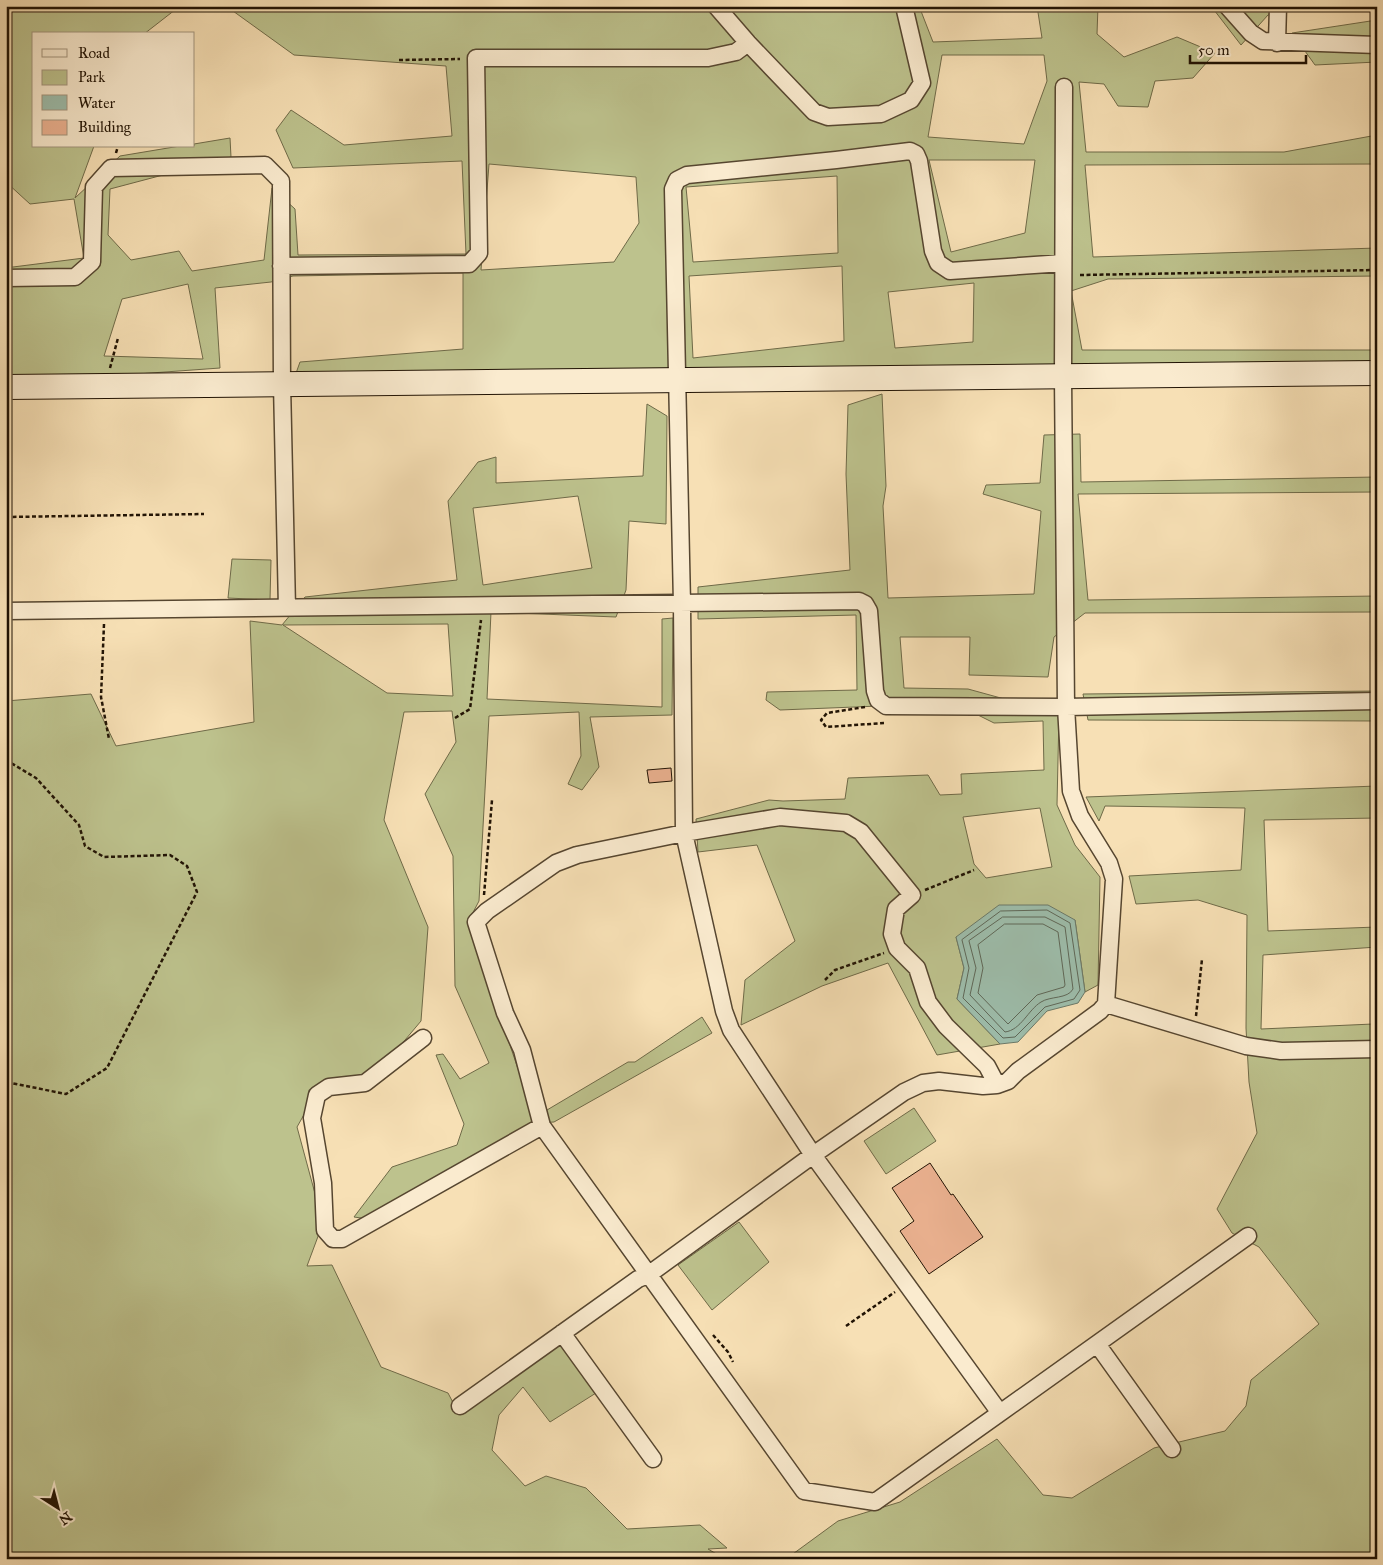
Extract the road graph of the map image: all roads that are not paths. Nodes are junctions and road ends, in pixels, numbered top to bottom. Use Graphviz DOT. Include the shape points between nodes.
graph roads {
  1 [pos="716,6"];
  2 [pos="904,6"];
  3 [pos="1227,6"];
  4 [pos="1278,6"];
  5 [pos="1277,43"];
  6 [pos="748,44"];
  7 [pos="1377,45"];
  8 [pos="1064,87"];
  9 [pos="282,266"];
  10 [pos="1063,269"];
  11 [pos="6,278"];
  12 [pos="1377,373"];
  13 [pos="1062,376"];
  14 [pos="676,380"];
  15 [pos="282,384"];
  16 [pos="6,387"];
  17 [pos="682,604"];
  18 [pos="287,608"];
  19 [pos="6,612"];
  20 [pos="1377,702"];
  21 [pos="1066,707"];
  22 [pos="684,833"];
  23 [pos="1106,1004"];
  24 [pos="423,1038"];
  25 [pos="1377,1049"];
  26 [pos="997,1085"];
  27 [pos="542,1126"];
  28 [pos="813,1155"];
  29 [pos="1248,1236"];
  30 [pos="648,1275"];
  31 [pos="562,1333"];
  32 [pos="1097,1344"];
  33 [pos="460,1406"];
  34 [pos="1000,1413"];
  35 [pos="1172,1449"];
  36 [pos="653,1459"];
  1 -- 6 [label="street"];
  2 -- 6 [label="street" via="922,83 911,100 881,114 828,117 814,112"];
  3 -- 5 [label="street" via="1251,33 1262,41"];
  4 -- 5 [label="street"];
  5 -- 7 [label="street"];
  6 -- 9 [label="street" via="736,52 708,58 476,58 479,253 469,264"];
  8 -- 10 [label="street"];
  9 -- 11 [label="street" via="281,181 266,165 111,168 94,187 92,262 75,277"];
  9 -- 15 [label="street"];
  10 -- 13 [label="street"];
  10 -- 14 [label="street" via="950,271 938,263 933,251 919,161 910,151 687,176 677,180 673,189"];
  12 -- 13 [label="street"];
  13 -- 14 [label="street"];
  13 -- 21 [label="street"];
  14 -- 15 [label="street"];
  14 -- 17 [label="street"];
  15 -- 16 [label="street"];
  15 -- 18 [label="street"];
  17 -- 18 [label="street"];
  17 -- 21 [label="street" via="859,601 869,611 875,691 878,700 886,706"];
  17 -- 22 [label="street"];
  18 -- 19 [label="street"];
  20 -- 21 [label="street"];
  21 -- 23 [label="street" via="1070,791 1080,816 1109,863 1114,879"];
  22 -- 26 [label="street" via="780,817 846,823 861,832 912,895 896,909 892,934 897,948 917,968 928,1002 946,1026 987,1066"];
  22 -- 27 [label="street" via="577,855 556,863 476,922 506,1013 522,1050"];
  22 -- 28 [label="street" via="731,1030"];
  23 -- 25 [label="street" via="1246,1046 1281,1051"];
  23 -- 26 [label="street" via="1008,1080"];
  24 -- 27 [label="street" via="365,1083 329,1087 318,1095 312,1118 323,1183 325,1230 332,1239 342,1239"];
  26 -- 28 [label="street" via="923,1083 904,1092"];
  27 -- 30 [label="street"];
  28 -- 30 [label="street"];
  28 -- 34 [label="street"];
  29 -- 32 [label="street"];
  30 -- 31 [label="street"];
  30 -- 34 [label="street" via="804,1491 875,1502"];
  31 -- 33 [label="street"];
  31 -- 36 [label="street"];
  32 -- 34 [label="street"];
  32 -- 35 [label="street"];
}
